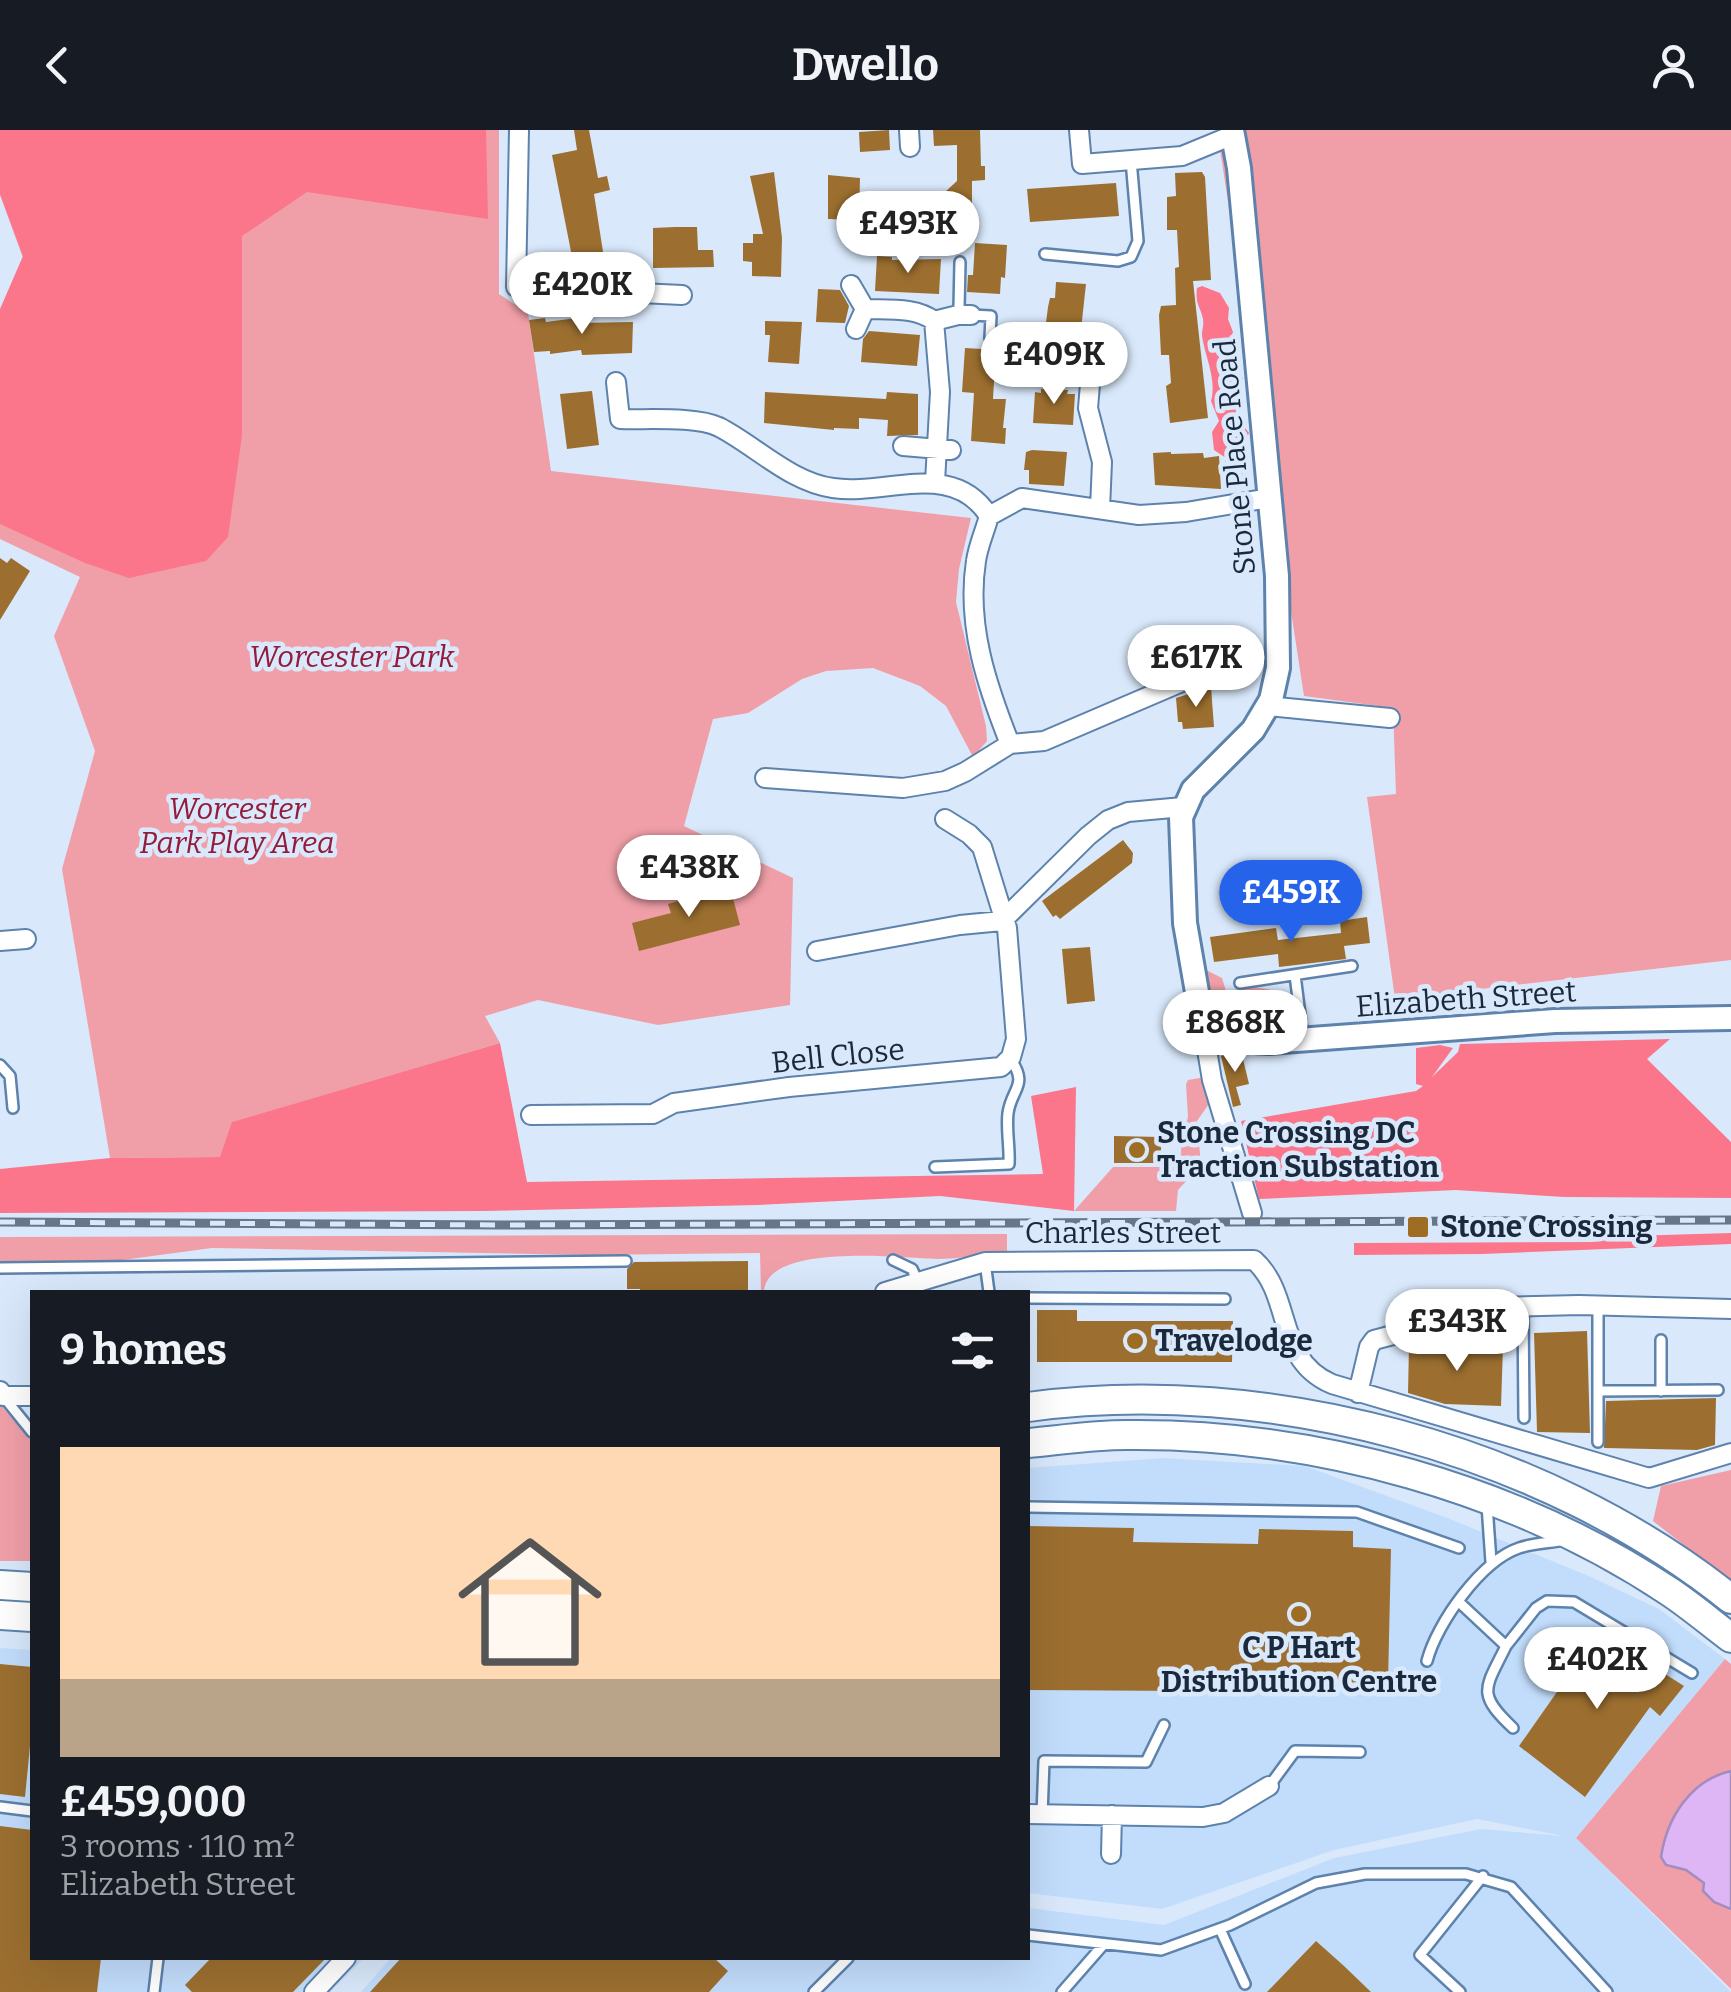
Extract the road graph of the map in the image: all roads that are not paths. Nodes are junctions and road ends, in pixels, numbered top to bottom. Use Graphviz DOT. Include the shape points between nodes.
graph roads {
  1 [pos="520,130"];
  2 [pos="1079,130"];
  3 [pos="1233,132"];
  4 [pos="1132,160"];
  5 [pos="1045,254"];
  6 [pos="960,262"];
  7 [pos="851,284"];
  8 [pos="682,295"];
  9 [pos="866,309"];
  10 [pos="962,312"];
  11 [pos="934,321"];
  12 [pos="856,328"];
  13 [pos="1094,336"];
  14 [pos="990,338"];
  15 [pos="616,382"];
  16 [pos="903,446"];
  17 [pos="944,450"];
  18 [pos="935,482"];
  19 [pos="1269,498"];
  20 [pos="1100,509"];
  21 [pos="989,516"];
  22 [pos="1225,673"];
  23 [pos="1267,706"];
  24 [pos="1390,718"];
  25 [pos="1010,744"];
  26 [pos="765,778"];
  27 [pos="1183,807"];
  28 [pos="944,819"];
  29 [pos="1002,922"];
  30 [pos="26,939"];
  31 [pos="0,941"];
  32 [pos="817,951"];
  33 [pos="1352,966"];
  34 [pos="1295,975"];
  35 [pos="1240,983"];
  36 [pos="1731,1018"];
  37 [pos="1205,1038"];
  38 [pos="1303,1041"];
  39 [pos="1010,1058"];
  40 [pos="0,1065"];
  41 [pos="12,1108"];
  42 [pos="530,1115"];
  43 [pos="935,1167"];
  44 [pos="1252,1214"];
  45 [pos="894,1260"];
  46 [pos="626,1261"];
  47 [pos="986,1262"];
  48 [pos="0,1268"];
  49 [pos="918,1282"];
  50 [pos="892,1290"];
  51 [pos="990,1290"];
  52 [pos="1030,1298"];
  53 [pos="1224,1299"];
  54 [pos="1598,1305"];
  55 [pos="1523,1306"];
  56 [pos="1731,1310"];
  57 [pos="1661,1340"];
  58 [pos="1718,1390"];
  59 [pos="1598,1391"];
  60 [pos="1661,1391"];
  61 [pos="1358,1393"];
  62 [pos="1,1394"];
  63 [pos="30,1396"];
  64 [pos="1030,1407"];
  65 [pos="1524,1418"];
  66 [pos="30,1430"];
  67 [pos="1598,1442"];
  68 [pos="1030,1443"];
  69 [pos="1731,1453"];
  70 [pos="1486,1500"];
  71 [pos="1030,1507"];
  72 [pos="1574,1538"];
  73 [pos="1459,1548"];
  74 [pos="1491,1562"];
  75 [pos="0,1585"];
  76 [pos="30,1587"];
  77 [pos="1731,1599"];
  78 [pos="1460,1603"];
  79 [pos="0,1615"];
  80 [pos="30,1617"];
  81 [pos="1731,1638"];
  82 [pos="1506,1646"];
  83 [pos="1427,1661"];
  84 [pos="1692,1673"];
  85 [pos="1164,1726"];
  86 [pos="1514,1728"];
  87 [pos="1360,1752"];
  88 [pos="1268,1786"];
  89 [pos="0,1807"];
  90 [pos="30,1811"];
  91 [pos="1034,1814"];
  92 [pos="1112,1816"];
  93 [pos="1111,1860"];
  94 [pos="1483,1876"];
  95 [pos="1220,1929"];
  96 [pos="1030,1935"];
  97 [pos="1104,1944"];
  98 [pos="158,1960"];
  99 [pos="344,1960"];
  100 [pos="846,1960"];
  101 [pos="1245,1984"];
  102 [pos="154,1992"];
  103 [pos="314,1992"];
  104 [pos="814,1992"];
  105 [pos="1062,1992"];
  106 [pos="1460,1992"];
  107 [pos="1607,1992"];
  1 -- 8 [label="street" via="516,287"];
  2 -- 4 [label="street" via="1082,164"];
  3 -- 4 [label="street" via="1182,156"];
  3 -- 19 [label="street, Stone Place Road"];
  4 -- 5 [label="lane" via="1138,241 1131,258"];
  6 -- 10 [label="lane"];
  7 -- 9 [label="street"];
  9 -- 11 [label="street" via="914,312"];
  9 -- 12 [label="street"];
  10 -- 11 [label="street"];
  10 -- 14 [label="lane" via="991,316"];
  11 -- 17 [label="street"];
  13 -- 20 [label="street" via="1088,408 1102,462"];
  15 -- 18 [label="street" via="620,420 715,425 795,475 829,488"];
  16 -- 17 [label="street"];
  17 -- 18 [label="street"];
  18 -- 21 [label="street" via="960,490"];
  19 -- 20 [label="street" via="1170,513"];
  19 -- 23 [label="street, Stone Place Road" via="1278,668"];
  20 -- 21 [label="street" via="1022,498"];
  21 -- 25 [label="street" via="976,561 974,633"];
  22 -- 25 [label="street" via="1196,676 1044,741"];
  23 -- 24 [label="street"];
  23 -- 27 [label="street, Stone Place Road"];
  25 -- 26 [label="street" via="965,772 924,786"];
  27 -- 29 [label="street" via="1108,820"];
  27 -- 37 [label="street" via="1184,911"];
  28 -- 29 [label="street" via="982,848"];
  29 -- 32 [label="street"];
  29 -- 39 [label="street" via="1016,1039"];
  30 -- 31 [label="street"];
  33 -- 34 [label="lane"];
  34 -- 35 [label="lane"];
  34 -- 38 [label="lane"];
  36 -- 38 [label="street, Elizabeth Street" via="1555,1021"];
  37 -- 38 [label="street, Elizabeth Street"];
  37 -- 44 [label="street"];
  39 -- 42 [label="street, Bell Close" via="992,1070 790,1087 674,1103 653,1114"];
  39 -- 43 [label="lane" via="1020,1084 1008,1113 1010,1164"];
  40 -- 41 [label="lane" via="10,1076"];
  45 -- 49 [label="lane"];
  46 -- 48 [label="lane"];
  47 -- 49 [label="street, Charles Street"];
  47 -- 51 [label="lane"];
  47 -- 61 [label="street, Charles Street" via="1254,1260 1267,1272 1299,1360 1324,1380"];
  49 -- 50 [label="street, Charles Street"];
  52 -- 53 [label="lane"];
  54 -- 55 [label="street"];
  54 -- 56 [label="street"];
  54 -- 59 [label="lane"];
  55 -- 61 [label="street" via="1378,1338 1369,1347"];
  55 -- 65 [label="lane"];
  57 -- 60 [label="lane"];
  58 -- 60 [label="lane"];
  59 -- 60 [label="lane"];
  59 -- 67 [label="lane"];
  61 -- 69 [label="street" via="1649,1478"];
  62 -- 63 [label="street"];
  62 -- 66 [label="lane"];
  64 -- 77 [label="main road" via="1156,1401 1264,1406 1457,1451 1555,1491 1643,1539"];
  68 -- 70 [label="main road" via="1126,1435 1228,1440 1386,1468"];
  70 -- 72 [label="main road"];
  70 -- 74 [label="lane"];
  71 -- 73 [label="lane" via="1357,1512"];
  72 -- 74 [label="lane" via="1518,1548"];
  72 -- 81 [label="main road" via="1670,1592"];
  74 -- 78 [label="lane"];
  75 -- 76 [label="main road"];
  78 -- 82 [label="lane"];
  78 -- 83 [label="lane"];
  79 -- 80 [label="main road"];
  82 -- 84 [label="lane" via="1546,1601 1574,1602"];
  82 -- 86 [label="lane" via="1486,1696"];
  85 -- 91 [label="lane" via="1146,1762 1044,1761"];
  87 -- 88 [label="lane" via="1295,1751"];
  88 -- 92 [label="street" via="1224,1813"];
  89 -- 90 [label="lane"];
  91 -- 92 [label="street"];
  92 -- 93 [label="street"];
  94 -- 95 [label="lane" via="1344,1876"];
  94 -- 106 [label="lane" via="1420,1954"];
  94 -- 107 [label="lane" via="1511,1887"];
  95 -- 97 [label="lane" via="1161,1950"];
  95 -- 101 [label="lane"];
  96 -- 97 [label="lane"];
  97 -- 105 [label="lane"];
  98 -- 102 [label="lane"];
  99 -- 103 [label="street"];
  100 -- 104 [label="lane"];
}
